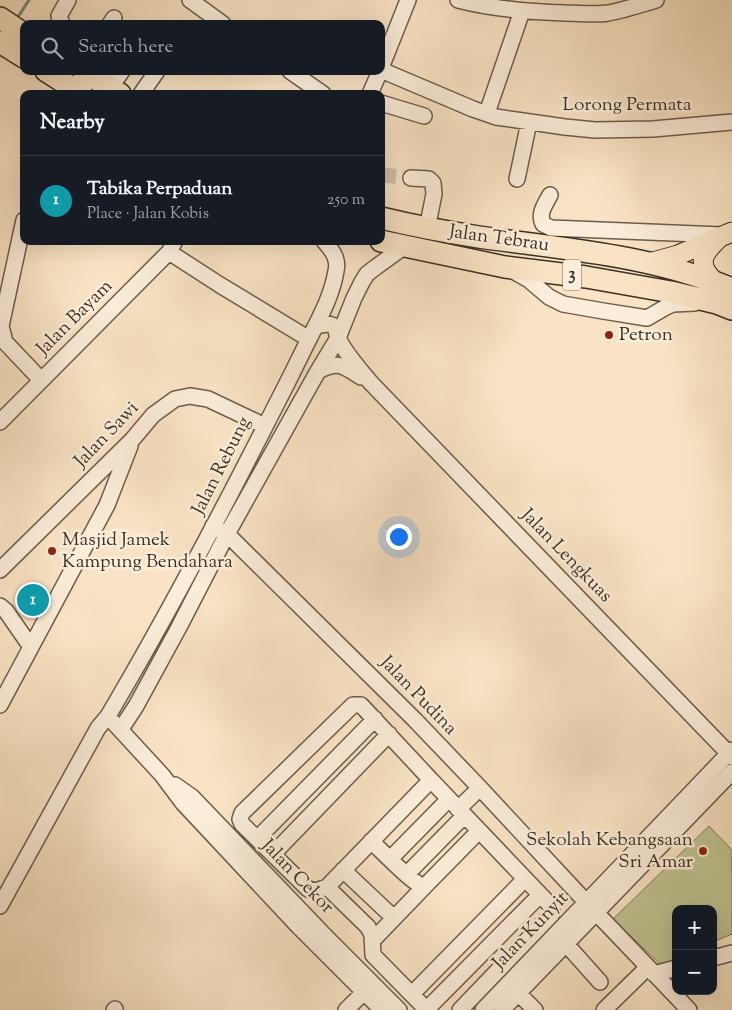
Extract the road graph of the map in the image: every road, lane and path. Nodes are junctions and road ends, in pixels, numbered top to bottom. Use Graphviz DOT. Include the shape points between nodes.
graph roads {
  1 [pos="68,0"];
  2 [pos="190,0"];
  3 [pos="408,0"];
  4 [pos="458,0"];
  5 [pos="656,0"];
  6 [pos="482,3"];
  7 [pos="531,8"];
  8 [pos="0,18"];
  9 [pos="60,20"];
  10 [pos="218,20"];
  11 [pos="20,31"];
  12 [pos="0,42"];
  13 [pos="20,54"];
  14 [pos="385,60"];
  15 [pos="385,72"];
  16 [pos="52,75"];
  17 [pos="93,75"];
  18 [pos="154,75"];
  19 [pos="295,75"];
  20 [pos="379,75"];
  21 [pos="117,84"];
  22 [pos="75,90"];
  23 [pos="145,90"];
  24 [pos="312,90"];
  25 [pos="372,90"];
  26 [pos="385,104"];
  27 [pos="486,113"];
  28 [pos="424,116"];
  29 [pos="529,122"];
  30 [pos="732,122"];
  31 [pos="410,178"];
  32 [pos="516,179"];
  33 [pos="550,196"];
  34 [pos="385,219"];
  35 [pos="427,229"];
  36 [pos="727,233"];
  37 [pos="479,237"];
  38 [pos="20,239"];
  39 [pos="385,242"];
  40 [pos="686,242"];
  41 [pos="327,245"];
  42 [pos="172,246"];
  43 [pos="405,246"];
  44 [pos="474,261"];
  45 [pos="649,263"];
  46 [pos="505,267"];
  47 [pos="724,296"];
  48 [pos="1,327"];
  49 [pos="312,333"];
  50 [pos="338,338"];
  51 [pos="318,370"];
  52 [pos="41,380"];
  53 [pos="371,383"];
  54 [pos="0,422"];
  55 [pos="265,426"];
  56 [pos="132,440"];
  57 [pos="214,526"];
  58 [pos="227,534"];
  59 [pos="0,570"];
  60 [pos="0,606"];
  61 [pos="31,647"];
  62 [pos="0,705"];
  63 [pos="375,719"];
  64 [pos="103,722"];
  65 [pos="121,729"];
  66 [pos="389,734"];
  67 [pos="731,753"];
  68 [pos="732,772"];
  69 [pos="162,775"];
  70 [pos="431,780"];
  71 [pos="480,788"];
  72 [pos="457,808"];
  73 [pos="479,831"];
  74 [pos="258,839"];
  75 [pos="371,841"];
  76 [pos="273,854"];
  77 [pos="390,858"];
  78 [pos="343,870"];
  79 [pos="407,874"];
  80 [pos="525,879"];
  81 [pos="6,880"];
  82 [pos="327,887"];
  83 [pos="424,887"];
  84 [pos="540,895"];
  85 [pos="0,906"];
  86 [pos="591,907"];
  87 [pos="394,918"];
  88 [pos="372,941"];
  89 [pos="566,944"];
  90 [pos="732,953"];
  91 [pos="717,957"];
  92 [pos="672,968"];
  93 [pos="651,970"];
  94 [pos="600,982"];
  95 [pos="364,992"];
  96 [pos="518,993"];
  97 [pos="412,994"];
  98 [pos="679,1006"];
  99 [pos="346,1010"];
  100 [pos="382,1010"];
  101 [pos="399,1010"];
  102 [pos="427,1010"];
  103 [pos="460,1010"];
  104 [pos="483,1010"];
  105 [pos="502,1010"];
  106 [pos="534,1010"];
  107 [pos="604,1010"];
  1 -- 9 [label="street" via="59,16"];
  2 -- 10 [label="street"];
  3 -- 14 [label="street"];
  4 -- 6 [label="street"];
  5 -- 7 [label="street" via="606,13"];
  6 -- 7 [label="street"];
  7 -- 27 [label="street"];
  8 -- 11 [label="highway"];
  12 -- 13 [label="highway"];
  15 -- 27 [label="street, Lorong Permata"];
  16 -- 22 [label="highway"];
  17 -- 21 [label="highway"];
  18 -- 23 [label="street"];
  19 -- 24 [label="street"];
  20 -- 25 [label="street"];
  26 -- 28 [label="street"];
  27 -- 29 [label="street, Lorong Permata"];
  29 -- 30 [label="street, Lorong Permata" via="595,130"];
  29 -- 32 [label="street"];
  31 -- 35 [label="street" via="429,179 433,183"];
  33 -- 40 [label="street" via="542,210 541,220 550,228"];
  34 -- 35 [label="highway, Jalan Tebrau / 3"];
  35 -- 37 [label="highway, Jalan Tebrau / 3"];
  36 -- 40 [label="main road"];
  36 -- 47 [label="main road" via="711,246 703,260 703,267"];
  37 -- 44 [label="highway" via="473,238 466,246 466,254"];
  37 -- 45 [label="highway, Jalan Tebrau / 3"];
  38 -- 48 [label="street"];
  39 -- 43 [label="highway, Jalan Tebrau / 3"];
  40 -- 45 [label="main road" via="678,255"];
  41 -- 49 [label="street, Jalan Rebung" via="337,262 337,270"];
  42 -- 49 [label="street" via="220,285"];
  42 -- 52 [label="street, Jalan Bayam"];
  43 -- 44 [label="highway, Jalan Tebrau / 3"];
  43 -- 50 [label="street, Jalan Rebung" via="368,274"];
  44 -- 46 [label="highway, Jalan Tebrau / 3"];
  45 -- 47 [label="highway, Jalan Tebrau / 3"];
  46 -- 47 [label="highway, Jalan Tebrau / 3" via="671,292"];
  46 -- 47 [label="street" via="563,304 647,318 673,304"];
  48 -- 52 [label="street" via="5,342"];
  49 -- 50 [label="street, Jalan Lengkuas" via="325,324 332,325"];
  49 -- 55 [label="street, Jalan Rebung"];
  50 -- 51 [label="street, Jalan Rebung"];
  50 -- 53 [label="street, Jalan Lengkuas"];
  51 -- 53 [label="street, Jalan Lengkuas" via="335,364"];
  51 -- 58 [label="street, Jalan Rebung"];
  52 -- 54 [label="street, Jalan Bayam"];
  53 -- 67 [label="street, Jalan Lengkuas"];
  55 -- 56 [label="street, Jalan Sawi" via="208,399 182,397 153,415"];
  55 -- 57 [label="street, Jalan Rebung"];
  56 -- 59 [label="street, Jalan Sawi"];
  56 -- 61 [label="street" via="107,505"];
  57 -- 58 [label="street, Jalan Pudina"];
  57 -- 64 [label="street, Jalan Rebung"];
  58 -- 65 [label="street, Jalan Rebung"];
  58 -- 71 [label="street, Jalan Pudina"];
  60 -- 61 [label="street"];
  61 -- 62 [label="street"];
  63 -- 66 [label="street"];
  63 -- 74 [label="street"];
  63 -- 74 [label="street" via="361,705 353,705 242,813 242,824"];
  64 -- 65 [label="street"];
  64 -- 81 [label="street, Jalan Rebung"];
  65 -- 69 [label="street, Jalan Cekor"];
  66 -- 70 [label="street"];
  66 -- 76 [label="street"];
  67 -- 86 [label="street, Jalan Kunyit"];
  68 -- 86 [label="street, Jalan Kunyit"];
  69 -- 95 [label="street, Jalan Cekor" via="298,926"];
  69 -- 101 [label="street, Jalan Cekor" via="192,797"];
  70 -- 72 [label="street"];
  70 -- 75 [label="street"];
  71 -- 72 [label="street"];
  71 -- 86 [label="street, Jalan Pudina"];
  72 -- 73 [label="street"];
  72 -- 77 [label="street"];
  72 -- 79 [label="street"];
  73 -- 80 [label="street"];
  73 -- 83 [label="street"];
  74 -- 76 [label="street"];
  75 -- 77 [label="street"];
  75 -- 78 [label="street"];
  76 -- 82 [label="street" via="308,889 314,891"];
  77 -- 79 [label="street"];
  78 -- 82 [label="street"];
  78 -- 87 [label="street"];
  79 -- 83 [label="street"];
  80 -- 84 [label="street"];
  80 -- 97 [label="street"];
  81 -- 85 [label="street, Jalan Rebung"];
  82 -- 88 [label="street" via="368,927"];
  83 -- 87 [label="street"];
  84 -- 102 [label="street"];
  84 -- 103 [label="street" via="552,907 552,914"];
  86 -- 89 [label="street, Jalan Kunyit"];
  86 -- 93 [label="street, Jalan Pudina"];
  86 -- 104 [label="street, Jalan Kunyit"];
  87 -- 88 [label="street"];
  88 -- 97 [label="street" via="373,955"];
  89 -- 94 [label="street"];
  89 -- 96 [label="street, Jalan Kunyit"];
  90 -- 91 [label="street"];
  92 -- 93 [label="street"];
  93 -- 98 [label="street, Jalan Pudina"];
  93 -- 107 [label="street"];
  95 -- 99 [label="street"];
  95 -- 100 [label="street, Jalan Cekor"];
  96 -- 105 [label="street, Jalan Kunyit"];
  96 -- 106 [label="street"];
  97 -- 102 [label="street"];
}
